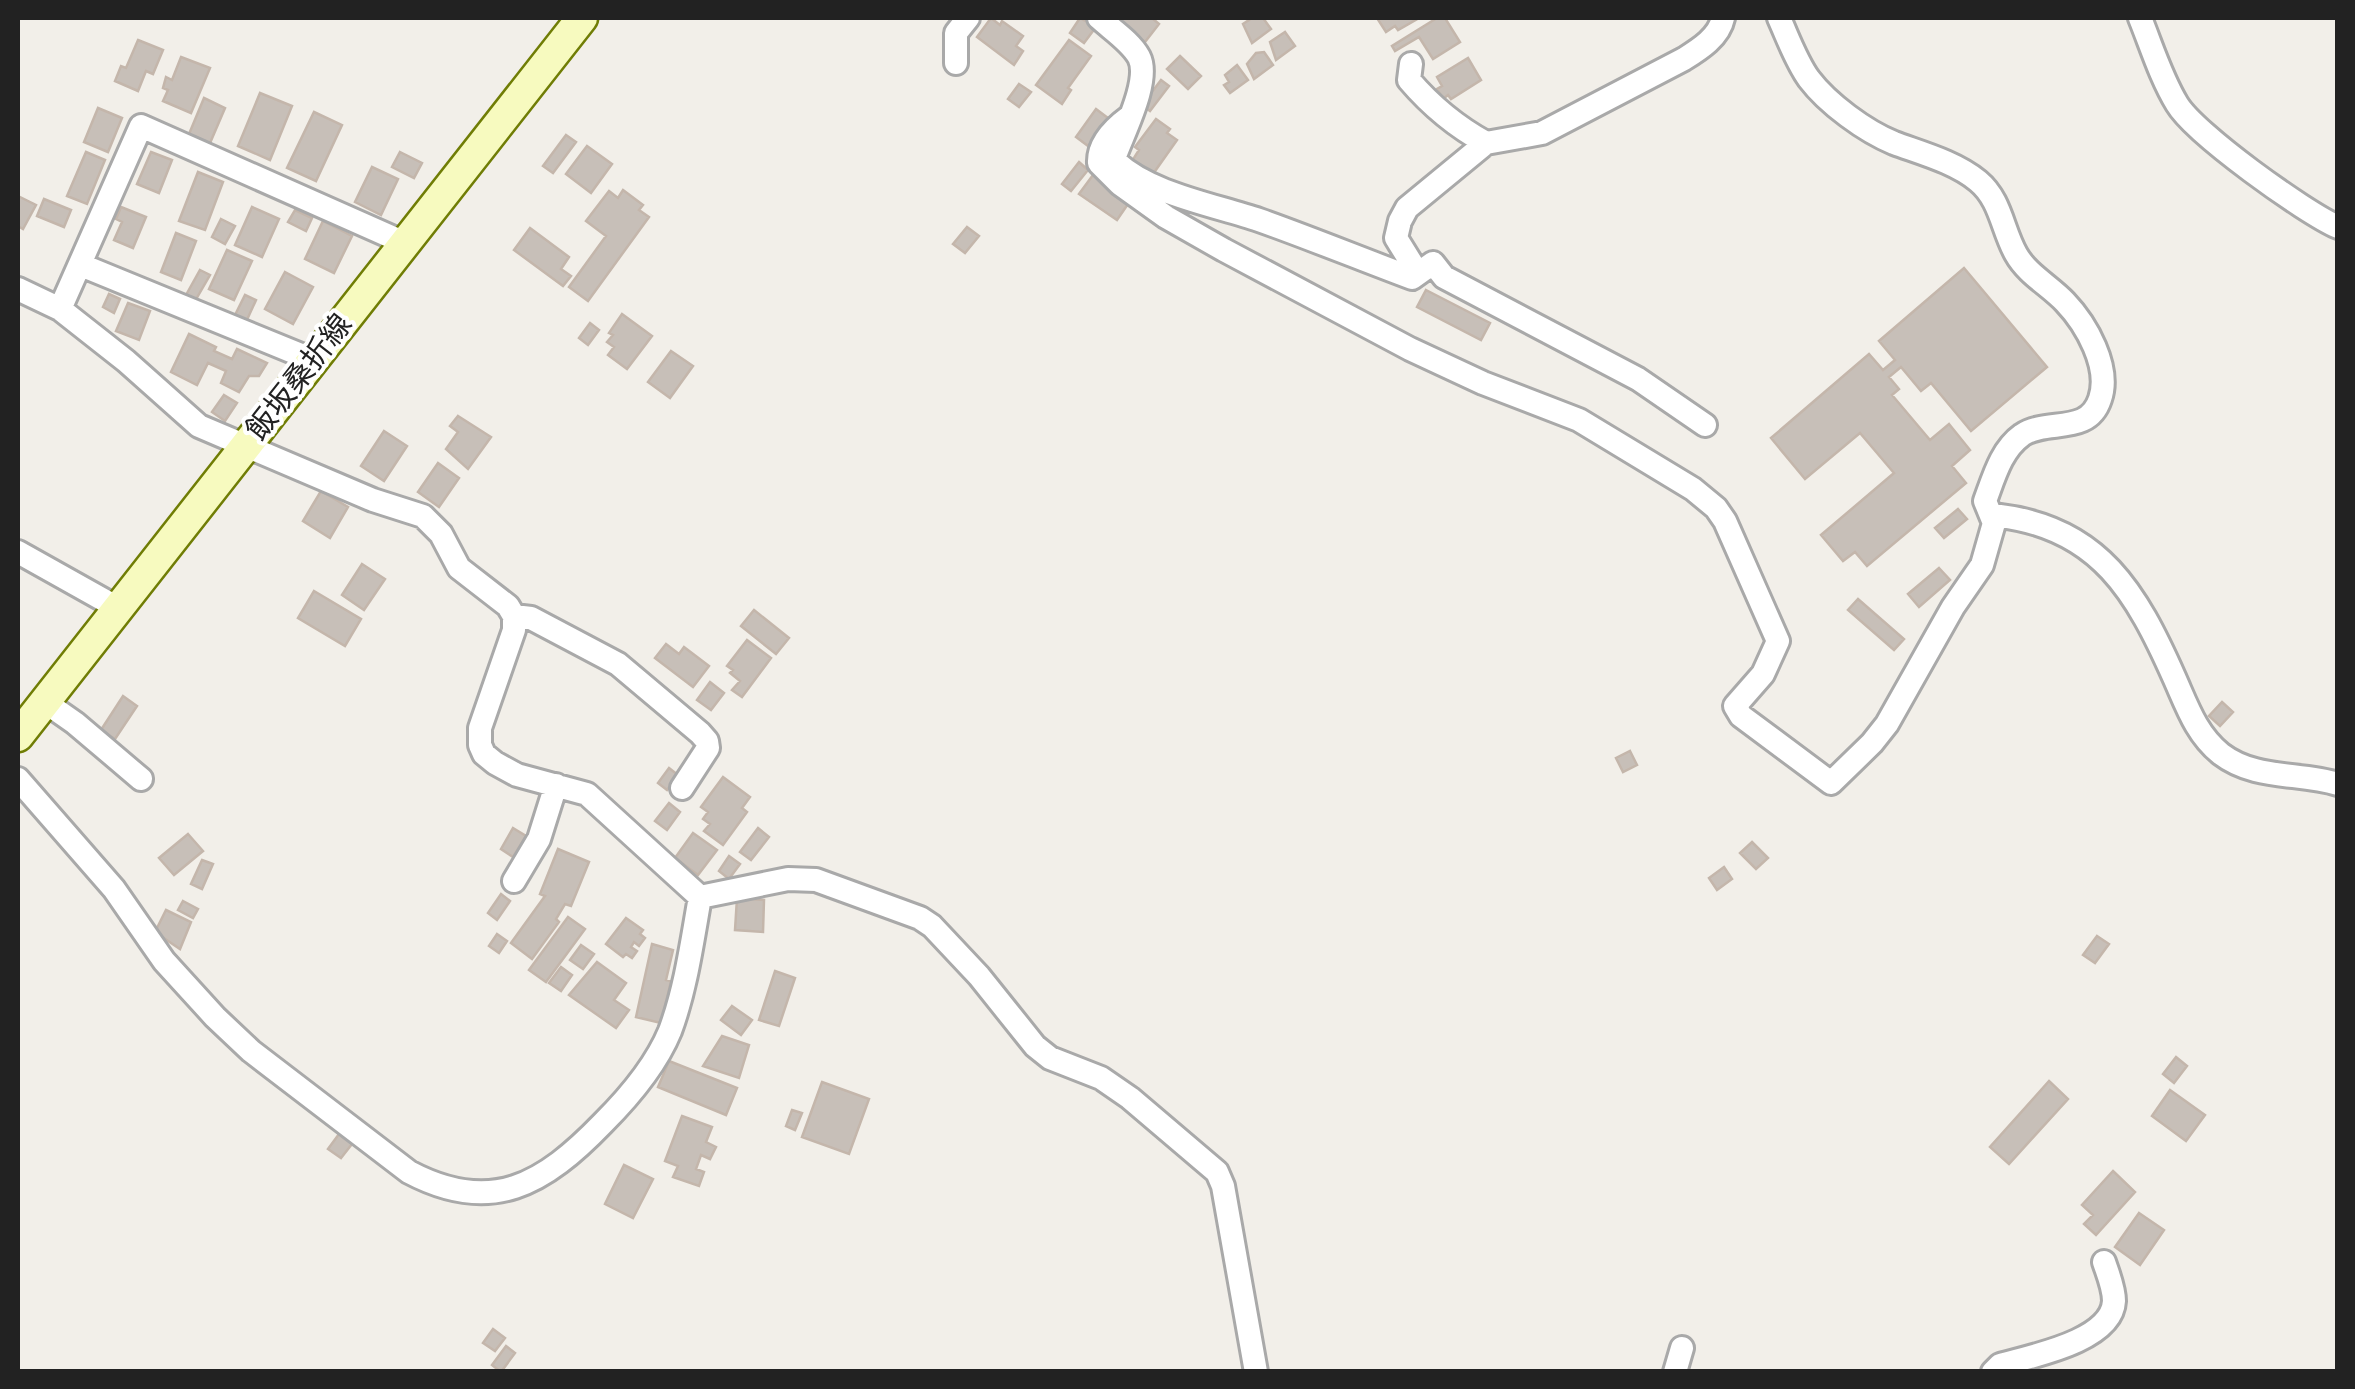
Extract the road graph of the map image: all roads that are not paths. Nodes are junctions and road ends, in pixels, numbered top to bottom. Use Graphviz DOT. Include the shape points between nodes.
graph roads {
  1 [pos="582,18"];
  2 [pos="968,18"];
  3 [pos="1099,18"];
  4 [pos="1723,18"];
  5 [pos="1779,18"];
  6 [pos="2140,18"];
  7 [pos="956,62"];
  8 [pos="1411,64"];
  9 [pos="1129,117"];
  10 [pos="1486,143"];
  11 [pos="2338,227"];
  12 [pos="404,243"];
  13 [pos="81,265"];
  14 [pos="1417,272"];
  15 [pos="18,289"];
  16 [pos="60,309"];
  17 [pos="313,360"];
  18 [pos="1705,425"];
  19 [pos="245,446"];
  20 [pos="1994,523"];
  21 [pos="18,552"];
  22 [pos="118,608"];
  23 [pos="514,616"];
  24 [pos="45,702"];
  25 [pos="18,736"];
  26 [pos="18,778"];
  27 [pos="142,779"];
  28 [pos="2338,784"];
  29 [pos="556,785"];
  30 [pos="682,788"];
  31 [pos="514,881"];
  32 [pos="700,897"];
  33 [pos="2104,1262"];
  34 [pos="1682,1348"];
  35 [pos="1256,1372"];
  36 [pos="1675,1372"];
  37 [pos="1993,1372"];
  1 -- 12 [label="main road, 飯坂桑折線"];
  2 -- 7 [label="street" via="956,33"];
  3 -- 9 [label="street" via="1141,62"];
  4 -- 10 [label="street" via="1706,45 1684,59 1542,133"];
  5 -- 20 [label="street" via="1803,69 1826,96 1874,132 1976,180 1996,201 2017,257 2065,302 2095,350 2102,388 2095,409 2080,422 2033,428 2014,442 1986,500"];
  6 -- 11 [label="street" via="2178,106 2216,142"];
  8 -- 10 [label="street" via="1409,80 1431,105"];
  9 -- 14 [label="street" via="1116,162 1135,177 1412,278"];
  9 -- 20 [label="street" via="1114,128 1099,163 1166,217 1410,349 1579,420 1716,508 1778,641 1763,674 1735,706 1831,783 1872,744 1904,696 1982,565"];
  10 -- 14 [label="street" via="1400,221 1396,238"];
  12 -- 13 [label="street" via="141,126"];
  12 -- 17 [label="main road, 飯坂桑折線"];
  13 -- 16 [label="street"];
  13 -- 17 [label="street"];
  14 -- 18 [label="street" via="1433,263 1444,277 1638,380"];
  15 -- 16 [label="street"];
  16 -- 19 [label="street" via="200,426"];
  17 -- 19 [label="main road, 飯坂桑折線"];
  19 -- 22 [label="main road, 飯坂桑折線"];
  19 -- 23 [label="street" via="424,516 459,568"];
  20 -- 28 [label="street" via="2000,516 2037,524 2108,562 2147,618 2193,722 2220,753 2245,769"];
  21 -- 22 [label="street"];
  22 -- 24 [label="main road, 飯坂桑折線"];
  23 -- 29 [label="street" via="480,744 517,776"];
  23 -- 30 [label="street" via="531,618 618,664 700,733 708,748"];
  24 -- 25 [label="main road, 飯坂桑折線"];
  24 -- 27 [label="street"];
  26 -- 32 [label="street" via="215,1017 409,1172 437,1187 467,1192 527,1184 565,1162 627,1099 668,1034 685,984"];
  29 -- 31 [label="street" via="539,839"];
  29 -- 32 [label="street" via="597,801"];
  32 -- 35 [label="street" via="788,878 816,880 932,926 1034,1046 1116,1088 1217,1172"];
  33 -- 37 [label="street" via="2114,1304 2108,1319 2093,1333"];
  34 -- 36 [label="street"];
}
